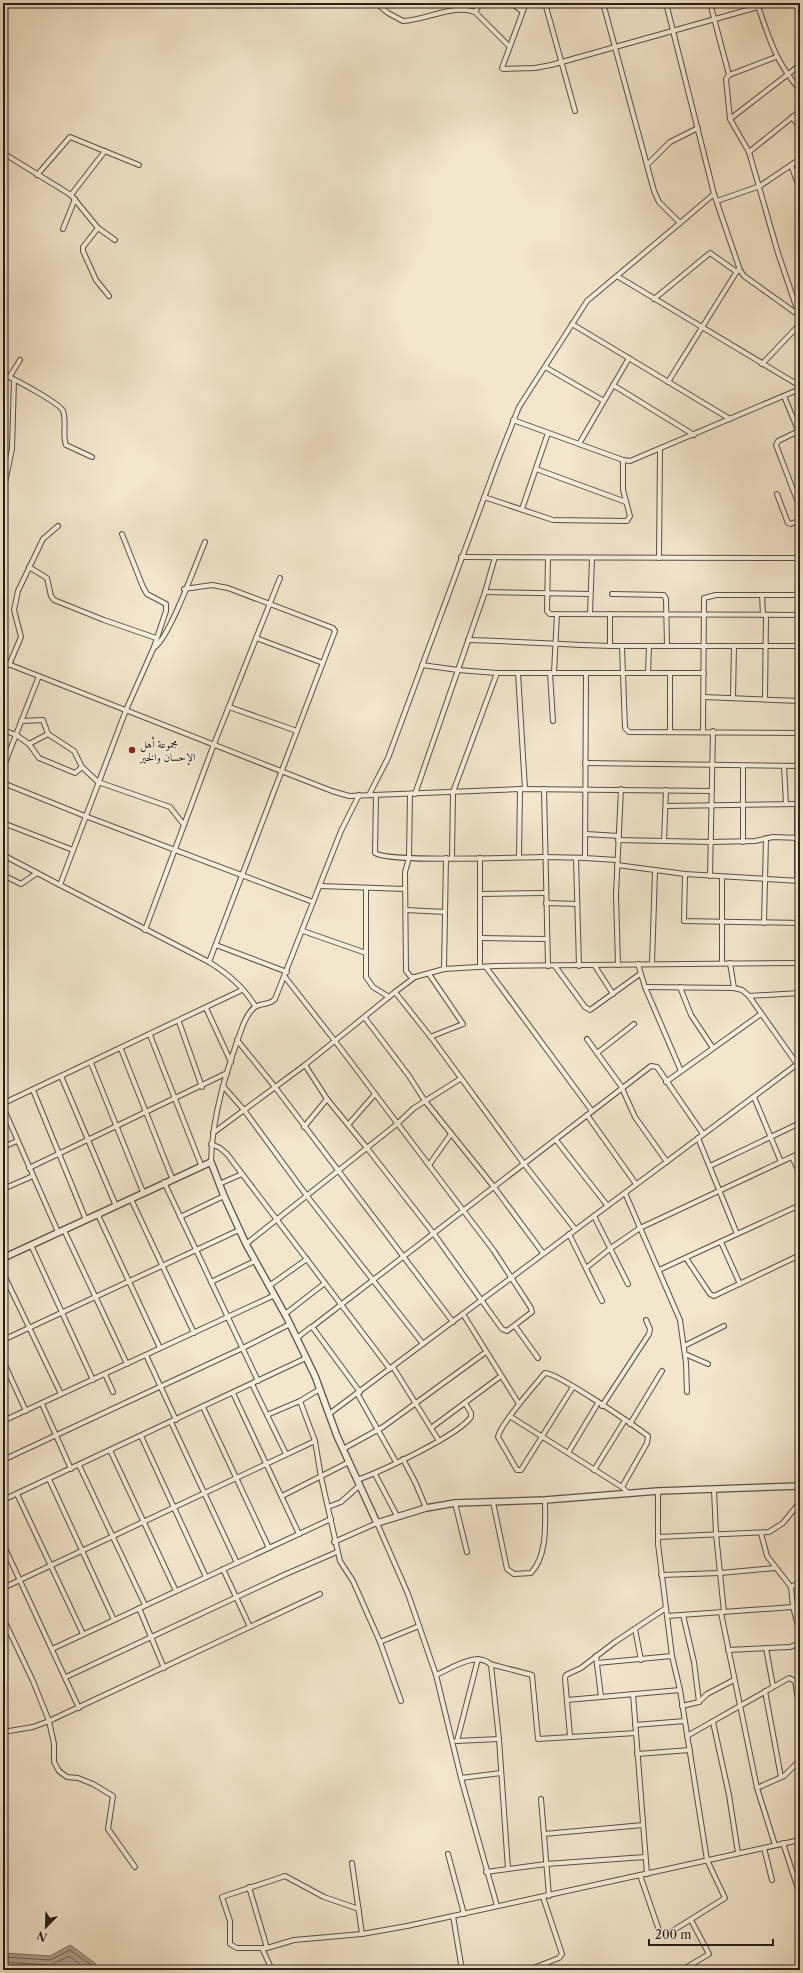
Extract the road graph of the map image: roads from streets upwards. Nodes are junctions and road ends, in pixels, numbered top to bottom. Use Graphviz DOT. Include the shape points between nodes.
graph roads {
  1 [pos="376,3"];
  2 [pos="480,3"];
  3 [pos="511,3"];
  4 [pos="526,3"];
  5 [pos="545,3"];
  6 [pos="603,3"];
  7 [pos="666,3"];
  8 [pos="710,3"];
  9 [pos="757,5"];
  10 [pos="522,10"];
  11 [pos="475,12"];
  12 [pos="715,18"];
  13 [pos="673,29"];
  14 [pos="509,46"];
  15 [pos="615,46"];
  16 [pos="776,57"];
  17 [pos="562,61"];
  18 [pos="800,65"];
  19 [pos="728,75"];
  20 [pos="787,76"];
  21 [pos="800,90"];
  22 [pos="575,111"];
  23 [pos="800,111"];
  24 [pos="792,117"];
  25 [pos="730,119"];
  26 [pos="698,128"];
  27 [pos="800,128"];
  28 [pos="105,151"];
  29 [pos="750,152"];
  30 [pos="3,153"];
  31 [pos="800,159"];
  32 [pos="648,164"];
  33 [pos="138,165"];
  34 [pos="791,165"];
  35 [pos="37,175"];
  36 [pos="799,185"];
  37 [pos="760,186"];
  38 [pos="714,194"];
  39 [pos="71,195"];
  40 [pos="75,199"];
  41 [pos="717,201"];
  42 [pos="680,223"];
  43 [pos="98,228"];
  44 [pos="63,229"];
  45 [pos="115,240"];
  46 [pos="738,270"];
  47 [pos="617,276"];
  48 [pos="110,296"];
  49 [pos="654,299"];
  50 [pos="799,316"];
  51 [pos="572,324"];
  52 [pos="800,324"];
  53 [pos="701,328"];
  54 [pos="630,358"];
  55 [pos="20,360"];
  56 [pos="762,364"];
  57 [pos="545,368"];
  58 [pos="3,376"];
  59 [pos="10,376"];
  60 [pos="14,380"];
  61 [pos="668,382"];
  62 [pos="613,385"];
  63 [pos="800,386"];
  64 [pos="800,389"];
  65 [pos="784,396"];
  66 [pos="604,401"];
  67 [pos="730,419"];
  68 [pos="513,420"];
  69 [pos="548,433"];
  70 [pos="799,433"];
  71 [pos="694,435"];
  72 [pos="579,444"];
  73 [pos="660,449"];
  74 [pos="92,457"];
  75 [pos="622,460"];
  76 [pos="536,469"];
  77 [pos="3,492"];
  78 [pos="777,494"];
  79 [pos="484,497"];
  80 [pos="626,502"];
  81 [pos="800,508"];
  82 [pos="522,510"];
  83 [pos="800,520"];
  84 [pos="58,526"];
  85 [pos="122,534"];
  86 [pos="205,542"];
  87 [pos="461,557"];
  88 [pos="495,557"];
  89 [pos="548,558"];
  90 [pos="592,558"];
  91 [pos="659,558"];
  92 [pos="800,558"];
  93 [pos="29,567"];
  94 [pos="280,578"];
  95 [pos="184,590"];
  96 [pos="485,592"];
  97 [pos="548,594"];
  98 [pos="590,594"];
  99 [pos="612,594"];
  100 [pos="762,595"];
  101 [pos="800,595"];
  102 [pos="270,603"];
  103 [pos="557,614"];
  104 [pos="590,614"];
  105 [pos="610,614"];
  106 [pos="667,614"];
  107 [pos="703,614"];
  108 [pos="764,615"];
  109 [pos="800,615"];
  110 [pos="156,638"];
  111 [pos="256,638"];
  112 [pos="468,640"];
  113 [pos="556,644"];
  114 [pos="610,646"];
  115 [pos="622,646"];
  116 [pos="648,646"];
  117 [pos="667,646"];
  118 [pos="704,646"];
  119 [pos="734,646"];
  120 [pos="766,646"];
  121 [pos="800,646"];
  122 [pos="154,647"];
  123 [pos="3,662"];
  124 [pos="323,663"];
  125 [pos="422,664"];
  126 [pos="9,665"];
  127 [pos="458,670"];
  128 [pos="623,672"];
  129 [pos="497,673"];
  130 [pos="518,673"];
  131 [pos="552,673"];
  132 [pos="586,673"];
  133 [pos="648,673"];
  134 [pos="670,673"];
  135 [pos="704,673"];
  136 [pos="39,676"];
  137 [pos="704,697"];
  138 [pos="733,697"];
  139 [pos="765,699"];
  140 [pos="800,701"];
  141 [pos="229,707"];
  142 [pos="126,710"];
  143 [pos="21,720"];
  144 [pos="553,721"];
  145 [pos="3,730"];
  146 [pos="297,731"];
  147 [pos="703,731"];
  148 [pos="670,732"];
  149 [pos="714,732"];
  150 [pos="800,733"];
  151 [pos="48,734"];
  152 [pos="16,735"];
  153 [pos="29,744"];
  154 [pos="214,744"];
  155 [pos="585,763"];
  156 [pos="712,766"];
  157 [pos="743,766"];
  158 [pos="784,766"];
  159 [pos="800,766"];
  160 [pos="82,767"];
  161 [pos="3,768"];
  162 [pos="282,770"];
  163 [pos="98,782"];
  164 [pos="3,783"];
  165 [pos="523,789"];
  166 [pos="544,789"];
  167 [pos="585,789"];
  168 [pos="621,789"];
  169 [pos="666,790"];
  170 [pos="712,790"];
  171 [pos="453,792"];
  172 [pos="412,794"];
  173 [pos="359,795"];
  174 [pos="369,795"];
  175 [pos="376,795"];
  176 [pos="786,804"];
  177 [pos="799,804"];
  178 [pos="743,805"];
  179 [pos="666,806"];
  180 [pos="711,806"];
  181 [pos="85,816"];
  182 [pos="3,824"];
  183 [pos="184,825"];
  184 [pos="586,834"];
  185 [pos="618,838"];
  186 [pos="766,838"];
  187 [pos="798,838"];
  188 [pos="664,841"];
  189 [pos="711,842"];
  190 [pos="742,842"];
  191 [pos="175,849"];
  192 [pos="73,850"];
  193 [pos="3,855"];
  194 [pos="519,857"];
  195 [pos="545,857"];
  196 [pos="409,858"];
  197 [pos="446,858"];
  198 [pos="452,858"];
  199 [pos="480,858"];
  200 [pos="576,858"];
  201 [pos="585,858"];
  202 [pos="617,862"];
  203 [pos="655,870"];
  204 [pos="37,873"];
  205 [pos="685,874"];
  206 [pos="242,875"];
  207 [pos="3,876"];
  208 [pos="710,876"];
  209 [pos="722,877"];
  210 [pos="765,880"];
  211 [pos="798,881"];
  212 [pos="60,885"];
  213 [pos="320,886"];
  214 [pos="366,889"];
  215 [pos="405,889"];
  216 [pos="546,893"];
  217 [pos="480,894"];
  218 [pos="313,902"];
  219 [pos="546,903"];
  220 [pos="577,904"];
  221 [pos="406,910"];
  222 [pos="445,912"];
  223 [pos="721,922"];
  224 [pos="800,922"];
  225 [pos="764,923"];
  226 [pos="145,930"];
  227 [pos="302,931"];
  228 [pos="480,938"];
  229 [pos="547,939"];
  230 [pos="216,945"];
  231 [pos="366,953"];
  232 [pos="209,962"];
  233 [pos="722,963"];
  234 [pos="730,963"];
  235 [pos="800,963"];
  236 [pos="618,964"];
  237 [pos="638,964"];
  238 [pos="652,964"];
  239 [pos="486,966"];
  240 [pos="548,966"];
  241 [pos="555,966"];
  242 [pos="579,966"];
  243 [pos="595,966"];
  244 [pos="480,967"];
  245 [pos="444,969"];
  246 [pos="287,972"];
  247 [pos="429,974"];
  248 [pos="640,974"];
  249 [pos="285,977"];
  250 [pos="415,977"];
  251 [pos="645,987"];
  252 [pos="680,988"];
  253 [pos="734,988"];
  254 [pos="242,990"];
  255 [pos="395,992"];
  256 [pos="800,993"];
  257 [pos="613,994"];
  258 [pos="749,996"];
  259 [pos="389,997"];
  260 [pos="255,1006"];
  261 [pos="206,1008"];
  262 [pos="761,1014"];
  263 [pos="365,1018"];
  264 [pos="179,1022"];
  265 [pos="634,1024"];
  266 [pos="150,1035"];
  267 [pos="430,1037"];
  268 [pos="587,1039"];
  269 [pos="237,1040"];
  270 [pos="335,1041"];
  271 [pos="713,1048"];
  272 [pos="120,1049"];
  273 [pos="597,1053"];
  274 [pos="231,1062"];
  275 [pos="91,1063"];
  276 [pos="799,1063"];
  277 [pos="305,1065"];
  278 [pos="681,1071"];
  279 [pos="227,1074"];
  280 [pos="61,1076"];
  281 [pos="460,1079"];
  282 [pos="666,1082"];
  283 [pos="202,1086"];
  284 [pos="223,1086"];
  285 [pos="275,1087"];
  286 [pos="622,1088"];
  287 [pos="33,1090"];
  288 [pos="375,1094"];
  289 [pos="754,1097"];
  290 [pos="175,1099"];
  291 [pos="327,1099"];
  292 [pos="425,1102"];
  293 [pos="244,1110"];
  294 [pos="592,1111"];
  295 [pos="145,1112"];
  296 [pos="587,1115"];
  297 [pos="800,1123"];
  298 [pos="398,1124"];
  299 [pos="348,1125"];
  300 [pos="116,1126"];
  301 [pos="304,1127"];
  302 [pos="212,1133"];
  303 [pos="451,1134"];
  304 [pos="703,1134"];
  305 [pos="698,1138"];
  306 [pos="771,1138"];
  307 [pos="88,1140"];
  308 [pos="556,1140"];
  309 [pos="17,1141"];
  310 [pos="211,1144"];
  311 [pos="3,1147"];
  312 [pos="367,1148"];
  313 [pos="800,1153"];
  314 [pos="59,1154"];
  315 [pos="792,1157"];
  316 [pos="211,1162"];
  317 [pos="667,1162"];
  318 [pos="781,1162"];
  319 [pos="524,1164"];
  320 [pos="201,1165"];
  321 [pos="429,1165"];
  322 [pos="710,1166"];
  323 [pos="29,1168"];
  324 [pos="338,1172"];
  325 [pos="242,1174"];
  326 [pos="800,1174"];
  327 [pos="32,1176"];
  328 [pos="172,1178"];
  329 [pos="164,1182"];
  330 [pos="219,1184"];
  331 [pos="636,1184"];
  332 [pos="494,1187"];
  333 [pos="3,1188"];
  334 [pos="720,1190"];
  335 [pos="142,1192"];
  336 [pos="625,1193"];
  337 [pos="224,1196"];
  338 [pos="307,1196"];
  339 [pos="131,1199"];
  340 [pos="607,1205"];
  341 [pos="800,1205"];
  342 [pos="116,1206"];
  343 [pos="463,1211"];
  344 [pos="98,1214"];
  345 [pos="594,1216"];
  346 [pos="180,1217"];
  347 [pos="86,1220"];
  348 [pos="276,1220"];
  349 [pos="640,1228"];
  350 [pos="575,1229"];
  351 [pos="64,1230"];
  352 [pos="239,1230"];
  353 [pos="58,1232"];
  354 [pos="434,1234"];
  355 [pos="569,1234"];
  356 [pos="737,1234"];
  357 [pos="720,1242"];
  358 [pos="246,1244"];
  359 [pos="31,1245"];
  360 [pos="611,1248"];
  361 [pos="197,1250"];
  362 [pos="543,1253"];
  363 [pos="800,1255"];
  364 [pos="404,1257"];
  365 [pos="3,1258"];
  366 [pos="686,1258"];
  367 [pos="307,1259"];
  368 [pos="255,1261"];
  369 [pos="162,1266"];
  370 [pos="586,1268"];
  371 [pos="659,1270"];
  372 [pos="3,1273"];
  373 [pos="512,1277"];
  374 [pos="128,1281"];
  375 [pos="372,1281"];
  376 [pos="212,1282"];
  377 [pos="325,1283"];
  378 [pos="628,1284"];
  379 [pos="740,1284"];
  380 [pos="269,1286"];
  381 [pos="275,1295"];
  382 [pos="96,1296"];
  383 [pos="481,1300"];
  384 [pos="602,1301"];
  385 [pos="342,1305"];
  386 [pos="62,1312"];
  387 [pos="285,1314"];
  388 [pos="463,1314"];
  389 [pos="228,1317"];
  390 [pos="646,1320"];
  391 [pos="453,1322"];
  392 [pos="290,1324"];
  393 [pos="29,1326"];
  394 [pos="515,1326"];
  395 [pos="724,1326"];
  396 [pos="312,1327"];
  397 [pos="194,1333"];
  398 [pos="297,1338"];
  399 [pos="3,1340"];
  400 [pos="423,1344"];
  401 [pos="684,1346"];
  402 [pos="160,1348"];
  403 [pos="243,1348"];
  404 [pos="486,1352"];
  405 [pos="685,1354"];
  406 [pos="146,1355"];
  407 [pos="306,1358"];
  408 [pos="538,1358"];
  409 [pos="3,1361"];
  410 [pos="126,1364"];
  411 [pos="708,1364"];
  412 [pos="392,1368"];
  413 [pos="662,1371"];
  414 [pos="105,1374"];
  415 [pos="501,1376"];
  416 [pos="93,1380"];
  417 [pos="258,1381"];
  418 [pos="252,1384"];
  419 [pos="161,1387"];
  420 [pos="573,1387"];
  421 [pos="320,1389"];
  422 [pos="113,1392"];
  423 [pos="359,1392"];
  424 [pos="687,1392"];
  425 [pos="233,1393"];
  426 [pos="61,1394"];
  427 [pos="300,1401"];
  428 [pos="416,1403"];
  429 [pos="465,1403"];
  430 [pos="42,1404"];
  431 [pos="519,1404"];
  432 [pos="600,1405"];
  433 [pos="203,1407"];
  434 [pos="26,1411"];
  435 [pos="329,1414"];
  436 [pos="267,1415"];
  437 [pos="511,1417"];
  438 [pos="625,1420"];
  439 [pos="3,1421"];
  440 [pos="173,1421"];
  441 [pos="630,1424"];
  442 [pos="431,1428"];
  443 [pos="379,1429"];
  444 [pos="56,1436"];
  445 [pos="141,1436"];
  446 [pos="542,1437"];
  447 [pos="316,1441"];
  448 [pos="439,1441"];
  449 [pos="343,1449"];
  450 [pos="110,1450"];
  451 [pos="568,1453"];
  452 [pos="286,1454"];
  453 [pos="402,1459"];
  454 [pos="3,1460"];
  455 [pos="350,1462"];
  456 [pos="396,1462"];
  457 [pos="267,1464"];
  458 [pos="79,1465"];
  459 [pos="800,1468"];
  460 [pos="71,1469"];
  461 [pos="594,1470"];
  462 [pos="375,1474"];
  463 [pos="321,1477"];
  464 [pos="236,1478"];
  465 [pos="48,1479"];
  466 [pos="359,1483"];
  467 [pos="799,1486"];
  468 [pos="622,1487"];
  469 [pos="714,1490"];
  470 [pos="658,1491"];
  471 [pos="204,1493"];
  472 [pos="17,1494"];
  473 [pos="629,1494"];
  474 [pos="282,1496"];
  475 [pos="3,1500"];
  476 [pos="545,1500"];
  477 [pos="492,1502"];
  478 [pos="800,1502"];
  479 [pos="455,1503"];
  480 [pos="328,1507"];
  481 [pos="174,1508"];
  482 [pos="426,1508"];
  483 [pos="397,1516"];
  484 [pos="331,1519"];
  485 [pos="144,1522"];
  486 [pos="377,1523"];
  487 [pos="761,1533"];
  488 [pos="299,1534"];
  489 [pos="716,1534"];
  490 [pos="112,1537"];
  491 [pos="658,1537"];
  492 [pos="334,1542"];
  493 [pos="3,1544"];
  494 [pos="268,1548"];
  495 [pos="82,1550"];
  496 [pos="337,1552"];
  497 [pos="467,1552"];
  498 [pos="237,1563"];
  499 [pos="51,1565"];
  500 [pos="775,1568"];
  501 [pos="223,1569"];
  502 [pos="720,1573"];
  503 [pos="661,1575"];
  504 [pos="206,1577"];
  505 [pos="20,1580"];
  506 [pos="800,1582"];
  507 [pos="791,1587"];
  508 [pos="3,1588"];
  509 [pos="176,1591"];
  510 [pos="320,1594"];
  511 [pos="236,1598"];
  512 [pos="145,1605"];
  513 [pos="793,1607"];
  514 [pos="139,1608"];
  515 [pos="666,1608"];
  516 [pos="722,1612"];
  517 [pos="683,1615"];
  518 [pos="667,1616"];
  519 [pos="3,1618"];
  520 [pos="114,1620"];
  521 [pos="419,1626"];
  522 [pos="250,1627"];
  523 [pos="635,1629"];
  524 [pos="800,1633"];
  525 [pos="83,1634"];
  526 [pos="151,1638"];
  527 [pos="380,1642"];
  528 [pos="800,1643"];
  529 [pos="766,1648"];
  530 [pos="52,1649"];
  531 [pos="728,1650"];
  532 [pos="596,1656"];
  533 [pos="672,1656"];
  534 [pos="478,1659"];
  535 [pos="640,1660"];
  536 [pos="597,1663"];
  537 [pos="490,1664"];
  538 [pos="164,1668"];
  539 [pos="436,1675"];
  540 [pos="66,1678"];
  541 [pos="734,1680"];
  542 [pos="773,1686"];
  543 [pos="798,1689"];
  544 [pos="680,1690"];
  545 [pos="765,1691"];
  546 [pos="633,1694"];
  547 [pos="601,1697"];
  548 [pos="566,1700"];
  549 [pos="401,1701"];
  550 [pos="699,1702"];
  551 [pos="682,1706"];
  552 [pos="739,1706"];
  553 [pos="79,1708"];
  554 [pos="800,1712"];
  555 [pos="49,1721"];
  556 [pos="685,1721"];
  557 [pos="713,1722"];
  558 [pos="635,1726"];
  559 [pos="3,1732"];
  560 [pos="636,1733"];
  561 [pos="570,1736"];
  562 [pos="687,1736"];
  563 [pos="499,1739"];
  564 [pos="452,1741"];
  565 [pos="457,1741"];
  566 [pos="690,1750"];
  567 [pos="638,1754"];
  568 [pos="800,1760"];
  569 [pos="501,1773"];
  570 [pos="782,1777"];
  571 [pos="461,1778"];
  572 [pos="757,1788"];
  573 [pos="541,1800"];
  574 [pos="643,1825"];
  575 [pos="544,1834"];
  576 [pos="800,1840"];
  577 [pos="783,1843"];
  578 [pos="775,1845"];
  579 [pos="764,1848"];
  580 [pos="738,1853"];
  581 [pos="448,1854"];
  582 [pos="645,1857"];
  583 [pos="707,1860"];
  584 [pos="352,1863"];
  585 [pos="546,1864"];
  586 [pos="135,1867"];
  587 [pos="508,1869"];
  588 [pos="486,1872"];
  589 [pos="647,1874"];
  590 [pos="640,1875"];
  591 [pos="772,1880"];
  592 [pos="249,1887"];
  593 [pos="800,1895"];
  594 [pos="549,1896"];
  595 [pos="543,1897"];
  596 [pos="497,1906"];
  597 [pos="359,1909"];
  598 [pos="464,1914"];
  599 [pos="452,1916"];
  600 [pos="691,1920"];
  601 [pos="362,1934"];
  602 [pos="262,1948"];
  603 [pos="267,1948"];
  604 [pos="272,1970"];
  605 [pos="462,1970"];
  606 [pos="528,1970"];
  607 [pos="682,1970"];
  1 -- 11 [label="street" via="403,21 456,10"];
  2 -- 11 [label="street"];
  3 -- 10 [label="street"];
  4 -- 10 [label="street"];
  5 -- 17 [label="street"];
  6 -- 15 [label="street"];
  7 -- 13 [label="street"];
  8 -- 12 [label="street"];
  9 -- 12 [label="street"];
  9 -- 16 [label="street"];
  10 -- 14 [label="street"];
  11 -- 14 [label="street"];
  12 -- 13 [label="street"];
  12 -- 19 [label="street"];
  13 -- 15 [label="street"];
  13 -- 26 [label="street"];
  14 -- 17 [label="street" via="503,69 535,68"];
  15 -- 17 [label="street"];
  15 -- 32 [label="street"];
  16 -- 19 [label="street"];
  16 -- 20 [label="street"];
  17 -- 22 [label="street"];
  18 -- 20 [label="street"];
  19 -- 25 [label="street" via="726,79"];
  20 -- 21 [label="street"];
  20 -- 25 [label="street"];
  23 -- 24 [label="street"];
  24 -- 27 [label="street"];
  24 -- 29 [label="street"];
  25 -- 29 [label="street"];
  26 -- 32 [label="street" via="670,142"];
  26 -- 38 [label="street"];
  28 -- 33 [label="street"];
  28 -- 35 [label="street" via="70,137"];
  28 -- 39 [label="street"];
  29 -- 37 [label="street"];
  30 -- 35 [label="street"];
  31 -- 34 [label="street"];
  32 -- 42 [label="street" via="656,197"];
  34 -- 36 [label="street"];
  34 -- 37 [label="street"];
  35 -- 39 [label="street"];
  37 -- 41 [label="street"];
  37 -- 50 [label="street" via="778,253"];
  38 -- 41 [label="street"];
  38 -- 42 [label="street"];
  39 -- 40 [label="street"];
  40 -- 43 [label="street"];
  40 -- 44 [label="street"];
  41 -- 46 [label="street"];
  42 -- 47 [label="street"];
  43 -- 45 [label="street"];
  43 -- 48 [label="street" via="83,251 96,280"];
  46 -- 49 [label="street" via="710,253"];
  46 -- 50 [label="street"];
  46 -- 53 [label="street"];
  47 -- 49 [label="street"];
  47 -- 51 [label="street" via="587,301"];
  49 -- 53 [label="street"];
  51 -- 54 [label="street"];
  51 -- 57 [label="street"];
  52 -- 56 [label="street"];
  53 -- 56 [label="street"];
  53 -- 61 [label="street"];
  54 -- 61 [label="street"];
  54 -- 62 [label="street"];
  55 -- 59 [label="street"];
  56 -- 63 [label="street"];
  57 -- 66 [label="street"];
  57 -- 68 [label="street"];
  58 -- 59 [label="street"];
  59 -- 60 [label="street"];
  60 -- 74 [label="street" via="35,389 60,407 64,412 66,445"];
  60 -- 77 [label="street" via="12,448"];
  61 -- 67 [label="street"];
  62 -- 66 [label="street"];
  62 -- 71 [label="street"];
  64 -- 65 [label="street"];
  65 -- 67 [label="street"];
  65 -- 70 [label="street"];
  66 -- 72 [label="street"];
  67 -- 71 [label="street"];
  68 -- 69 [label="street"];
  68 -- 79 [label="street"];
  69 -- 72 [label="street"];
  69 -- 76 [label="street"];
  70 -- 81 [label="street" via="776,444"];
  71 -- 73 [label="street"];
  72 -- 75 [label="street"];
  73 -- 75 [label="street" via="630,461"];
  73 -- 91 [label="street"];
  75 -- 80 [label="street"];
  76 -- 80 [label="street"];
  76 -- 82 [label="street"];
  78 -- 83 [label="street" via="788,523"];
  79 -- 82 [label="street"];
  79 -- 87 [label="street"];
  80 -- 82 [label="street" via="630,516 627,521 559,520"];
  84 -- 93 [label="street" via="43,539"];
  85 -- 110 [label="street" via="147,594 166,604"];
  86 -- 95 [label="street"];
  87 -- 88 [label="street"];
  87 -- 125 [label="street"];
  88 -- 89 [label="street"];
  88 -- 96 [label="street"];
  89 -- 90 [label="street"];
  89 -- 97 [label="street"];
  90 -- 91 [label="street"];
  90 -- 98 [label="street"];
  91 -- 92 [label="street"];
  93 -- 110 [label="street" via="47,578 54,600"];
  93 -- 126 [label="street" via="15,600 14,610 21,637"];
  94 -- 102 [label="street"];
  95 -- 102 [label="street" via="203,585 221,586"];
  95 -- 122 [label="street" via="163,637"];
  96 -- 97 [label="street"];
  96 -- 112 [label="street"];
  97 -- 98 [label="street"];
  97 -- 103 [label="street" via="548,612"];
  98 -- 104 [label="street"];
  99 -- 106 [label="street" via="664,595"];
  100 -- 101 [label="street"];
  100 -- 107 [label="street" via="708,596 703,602"];
  100 -- 108 [label="street"];
  102 -- 111 [label="street"];
  102 -- 124 [label="street" via="334,629"];
  103 -- 104 [label="street"];
  103 -- 113 [label="street"];
  104 -- 105 [label="street"];
  105 -- 106 [label="street"];
  105 -- 114 [label="street"];
  106 -- 107 [label="street"];
  106 -- 117 [label="street"];
  107 -- 108 [label="street"];
  107 -- 118 [label="street"];
  108 -- 109 [label="street"];
  108 -- 120 [label="street"];
  110 -- 122 [label="street"];
  111 -- 124 [label="street"];
  111 -- 141 [label="street"];
  112 -- 113 [label="street"];
  112 -- 127 [label="street"];
  113 -- 114 [label="street"];
  113 -- 131 [label="street"];
  114 -- 115 [label="street"];
  115 -- 116 [label="street"];
  115 -- 128 [label="street"];
  116 -- 117 [label="street"];
  116 -- 133 [label="street"];
  117 -- 118 [label="street"];
  118 -- 119 [label="street"];
  118 -- 135 [label="street"];
  119 -- 120 [label="street"];
  119 -- 138 [label="street"];
  120 -- 121 [label="street"];
  120 -- 139 [label="street"];
  122 -- 142 [label="street"];
  123 -- 126 [label="street"];
  124 -- 146 [label="street"];
  125 -- 127 [label="street"];
  125 -- 174 [label="street" via="388,758"];
  126 -- 136 [label="street"];
  127 -- 129 [label="street"];
  127 -- 172 [label="street"];
  128 -- 132 [label="street"];
  128 -- 133 [label="street"];
  128 -- 148 [label="street" via="626,730"];
  129 -- 130 [label="street"];
  129 -- 171 [label="street"];
  130 -- 131 [label="street"];
  130 -- 165 [label="street"];
  131 -- 132 [label="street"];
  131 -- 144 [label="street"];
  132 -- 155 [label="street"];
  133 -- 134 [label="street"];
  134 -- 135 [label="street"];
  134 -- 148 [label="street"];
  135 -- 137 [label="street"];
  136 -- 142 [label="street"];
  136 -- 143 [label="street"];
  137 -- 138 [label="street"];
  137 -- 147 [label="street"];
  138 -- 139 [label="street"];
  139 -- 140 [label="street"];
  141 -- 146 [label="street"];
  141 -- 154 [label="street"];
  142 -- 154 [label="street"];
  142 -- 163 [label="street"];
  143 -- 151 [label="street" via="43,720"];
  143 -- 152 [label="street"];
  145 -- 152 [label="street"];
  146 -- 162 [label="street"];
  147 -- 148 [label="street"];
  147 -- 149 [label="street"];
  149 -- 150 [label="street"];
  149 -- 156 [label="street"];
  151 -- 153 [label="street"];
  151 -- 160 [label="street" via="74,751"];
  152 -- 153 [label="street"];
  152 -- 161 [label="street"];
  153 -- 160 [label="street" via="39,758 53,765 75,773"];
  154 -- 162 [label="street"];
  154 -- 183 [label="street"];
  155 -- 156 [label="street"];
  155 -- 167 [label="street"];
  156 -- 157 [label="street"];
  156 -- 170 [label="street"];
  157 -- 158 [label="street"];
  157 -- 178 [label="street"];
  158 -- 159 [label="street"];
  158 -- 176 [label="street"];
  160 -- 163 [label="street"];
  162 -- 173 [label="street" via="332,791 349,796"];
  162 -- 206 [label="street"];
  163 -- 181 [label="street"];
  163 -- 183 [label="street" via="170,807"];
  164 -- 181 [label="street"];
  165 -- 166 [label="street"];
  165 -- 171 [label="street"];
  165 -- 194 [label="street"];
  166 -- 167 [label="street"];
  166 -- 195 [label="street"];
  167 -- 168 [label="street"];
  167 -- 184 [label="street"];
  168 -- 169 [label="street"];
  168 -- 185 [label="street"];
  169 -- 170 [label="street"];
  169 -- 179 [label="street"];
  170 -- 180 [label="street"];
  171 -- 172 [label="street"];
  171 -- 198 [label="street"];
  172 -- 175 [label="street"];
  172 -- 196 [label="street"];
  173 -- 174 [label="street"];
  173 -- 213 [label="street" via="346,818"];
  174 -- 175 [label="street"];
  175 -- 196 [label="street" via="375,853"];
  176 -- 177 [label="street"];
  176 -- 178 [label="street"];
  177 -- 187 [label="street"];
  178 -- 180 [label="street"];
  178 -- 190 [label="street"];
  179 -- 180 [label="street"];
  179 -- 188 [label="street"];
  180 -- 189 [label="street"];
  181 -- 191 [label="street"];
  181 -- 192 [label="street"];
  182 -- 192 [label="street"];
  183 -- 191 [label="street"];
  184 -- 185 [label="street"];
  184 -- 201 [label="street"];
  185 -- 188 [label="street"];
  185 -- 202 [label="street"];
  186 -- 187 [label="street"];
  186 -- 190 [label="street"];
  186 -- 210 [label="street"];
  187 -- 211 [label="street"];
  188 -- 189 [label="street"];
  189 -- 190 [label="street"];
  189 -- 208 [label="street"];
  191 -- 206 [label="street"];
  191 -- 226 [label="street"];
  192 -- 212 [label="street"];
  193 -- 204 [label="street"];
  194 -- 195 [label="street"];
  194 -- 199 [label="street"];
  195 -- 200 [label="street"];
  195 -- 216 [label="street"];
  196 -- 197 [label="street"];
  196 -- 215 [label="street" via="405,872"];
  197 -- 198 [label="street"];
  197 -- 222 [label="street"];
  198 -- 199 [label="street"];
  199 -- 217 [label="street"];
  200 -- 201 [label="street"];
  200 -- 220 [label="street"];
  201 -- 202 [label="street"];
  202 -- 203 [label="street"];
  202 -- 236 [label="street"];
  203 -- 205 [label="street"];
  203 -- 238 [label="street"];
  204 -- 207 [label="street" via="21,884"];
  204 -- 212 [label="street"];
  205 -- 208 [label="street"];
  205 -- 223 [label="street" via="684,920"];
  206 -- 218 [label="street"];
  206 -- 230 [label="street"];
  208 -- 209 [label="street"];
  209 -- 210 [label="street"];
  209 -- 223 [label="street"];
  210 -- 211 [label="street"];
  210 -- 225 [label="street"];
  212 -- 226 [label="street"];
  213 -- 214 [label="street"];
  213 -- 218 [label="street"];
  214 -- 215 [label="street"];
  214 -- 231 [label="street"];
  215 -- 221 [label="street"];
  216 -- 217 [label="street"];
  216 -- 219 [label="street"];
  217 -- 228 [label="street"];
  218 -- 227 [label="street"];
  219 -- 220 [label="street"];
  219 -- 229 [label="street"];
  220 -- 242 [label="street"];
  221 -- 222 [label="street"];
  221 -- 250 [label="street" via="406,971 409,976"];
  222 -- 245 [label="street"];
  223 -- 225 [label="street"];
  223 -- 233 [label="street"];
  224 -- 225 [label="street"];
  226 -- 232 [label="street"];
  227 -- 231 [label="street"];
  227 -- 246 [label="street"];
  228 -- 229 [label="street"];
  228 -- 244 [label="street"];
  229 -- 240 [label="street"];
  230 -- 232 [label="street"];
  230 -- 246 [label="street"];
  231 -- 259 [label="street" via="368,982"];
  232 -- 254 [label="street" via="221,969"];
  233 -- 234 [label="street"];
  233 -- 238 [label="street"];
  234 -- 235 [label="street"];
  234 -- 253 [label="street"];
  236 -- 237 [label="street"];
  236 -- 243 [label="street"];
  237 -- 238 [label="street"];
  237 -- 248 [label="street"];
  239 -- 240 [label="street"];
  239 -- 244 [label="street"];
  239 -- 294 [label="street"];
  240 -- 241 [label="street"];
  241 -- 242 [label="street"];
  241 -- 257 [label="street" via="588,1009 594,1008"];
  242 -- 243 [label="street"];
  243 -- 257 [label="street"];
  244 -- 245 [label="street"];
  245 -- 247 [label="street"];
  246 -- 249 [label="street"];
  247 -- 250 [label="street"];
  247 -- 267 [label="street" via="463,1024"];
  248 -- 251 [label="street"];
  248 -- 257 [label="street"];
  249 -- 260 [label="street" via="273,1002"];
  249 -- 270 [label="street"];
  250 -- 255 [label="street"];
  251 -- 252 [label="street"];
  251 -- 278 [label="street"];
  252 -- 253 [label="street"];
  252 -- 271 [label="street" via="691,1015"];
  253 -- 258 [label="street"];
  254 -- 260 [label="street"];
  254 -- 261 [label="street"];
  255 -- 259 [label="street"];
  255 -- 267 [label="street"];
  256 -- 258 [label="street"];
  258 -- 262 [label="street"];
  259 -- 263 [label="street"];
  260 -- 269 [label="street" via="248,1014"];
  261 -- 264 [label="street"];
  261 -- 274 [label="street"];
  262 -- 271 [label="street"];
  262 -- 276 [label="street"];
  263 -- 270 [label="street"];
  263 -- 292 [label="street" via="409,1076"];
  264 -- 266 [label="street"];
  264 -- 283 [label="street"];
  265 -- 273 [label="street"];
  266 -- 272 [label="street"];
  266 -- 290 [label="street"];
  267 -- 281 [label="street"];
  268 -- 273 [label="street"];
  269 -- 274 [label="street"];
  269 -- 285 [label="street"];
  270 -- 277 [label="street"];
  270 -- 288 [label="street"];
  271 -- 278 [label="street"];
  272 -- 275 [label="street"];
  272 -- 295 [label="street"];
  273 -- 286 [label="street"];
  274 -- 279 [label="street"];
  275 -- 280 [label="street"];
  275 -- 300 [label="street"];
  276 -- 289 [label="street"];
  277 -- 285 [label="street"];
  277 -- 291 [label="street"];
  278 -- 282 [label="street"];
  279 -- 283 [label="street"];
  279 -- 284 [label="street"];
  280 -- 287 [label="street"];
  280 -- 307 [label="street"];
  281 -- 292 [label="street"];
  281 -- 319 [label="street"];
  282 -- 286 [label="street" via="652,1065"];
  282 -- 304 [label="street"];
  283 -- 290 [label="street"];
  284 -- 293 [label="street"];
  284 -- 302 [label="street"];
  285 -- 293 [label="street"];
  285 -- 301 [label="street"];
  286 -- 294 [label="street"];
  286 -- 317 [label="street" via="635,1117"];
  287 -- 309 [label="street" via="3,1105"];
  287 -- 314 [label="street"];
  288 -- 298 [label="street"];
  288 -- 299 [label="street"];
  289 -- 304 [label="street"];
  289 -- 306 [label="street"];
  290 -- 295 [label="street"];
  290 -- 320 [label="street"];
  291 -- 299 [label="street"];
  291 -- 301 [label="street"];
  292 -- 298 [label="street"];
  292 -- 303 [label="street"];
  293 -- 302 [label="street"];
  293 -- 338 [label="street"];
  294 -- 296 [label="street"];
  295 -- 300 [label="street"];
  295 -- 328 [label="street"];
  296 -- 308 [label="street"];
  296 -- 331 [label="street"];
  297 -- 306 [label="street"];
  298 -- 312 [label="street"];
  298 -- 321 [label="street"];
  299 -- 312 [label="street"];
  300 -- 307 [label="street"];
  300 -- 335 [label="street"];
  301 -- 324 [label="street"];
  302 -- 310 [label="street"];
  303 -- 321 [label="street"];
  303 -- 332 [label="street"];
  304 -- 305 [label="street"];
  305 -- 317 [label="street"];
  305 -- 322 [label="street"];
  306 -- 318 [label="street"];
  306 -- 322 [label="street"];
  307 -- 314 [label="street"];
  307 -- 342 [label="street"];
  308 -- 319 [label="street"];
  308 -- 340 [label="street"];
  309 -- 311 [label="street"];
  309 -- 323 [label="street"];
  310 -- 316 [label="street"];
  310 -- 325 [label="street" via="228,1154"];
  312 -- 324 [label="street"];
  312 -- 354 [label="street"];
  313 -- 315 [label="street"];
  314 -- 323 [label="street"];
  314 -- 347 [label="street"];
  315 -- 318 [label="street"];
  315 -- 326 [label="street"];
  316 -- 320 [label="street"];
  316 -- 330 [label="street"];
  317 -- 331 [label="street"];
  318 -- 334 [label="street"];
  319 -- 332 [label="street"];
  319 -- 350 [label="street"];
  320 -- 328 [label="street"];
  321 -- 343 [label="street"];
  322 -- 334 [label="street"];
  323 -- 327 [label="street"];
  324 -- 338 [label="street"];
  324 -- 364 [label="street"];
  325 -- 330 [label="street"];
  325 -- 348 [label="street"];
  327 -- 333 [label="street"];
  327 -- 353 [label="street"];
  328 -- 329 [label="street"];
  329 -- 335 [label="street"];
  329 -- 346 [label="street"];
  330 -- 337 [label="street"];
  331 -- 336 [label="street"];
  332 -- 343 [label="street"];
  332 -- 362 [label="street"];
  334 -- 349 [label="street"];
  334 -- 356 [label="street"];
  335 -- 339 [label="street"];
  336 -- 340 [label="street"];
  336 -- 349 [label="street"];
  337 -- 346 [label="street"];
  337 -- 352 [label="street"];
  338 -- 348 [label="street"];
  338 -- 375 [label="street"];
  339 -- 342 [label="street"];
  339 -- 369 [label="street"];
  340 -- 345 [label="street"];
  341 -- 356 [label="street"];
  342 -- 344 [label="street"];
  343 -- 354 [label="street"];
  343 -- 373 [label="street"];
  344 -- 347 [label="street"];
  344 -- 374 [label="street"];
  345 -- 350 [label="street"];
  345 -- 360 [label="street"];
  346 -- 361 [label="street"];
  347 -- 351 [label="street"];
  348 -- 358 [label="street"];
  348 -- 367 [label="street"];
  349 -- 360 [label="street"];
  349 -- 371 [label="street"];
  350 -- 355 [label="street"];
  351 -- 353 [label="street"];
  351 -- 382 [label="street"];
  352 -- 358 [label="street"];
  352 -- 361 [label="street"];
  353 -- 359 [label="street"];
  354 -- 364 [label="street"];
  354 -- 383 [label="street"];
  355 -- 362 [label="street"];
  355 -- 370 [label="street"];
  356 -- 357 [label="street"];
  357 -- 366 [label="street"];
  357 -- 379 [label="street"];
  358 -- 368 [label="street"];
  359 -- 365 [label="street"];
  359 -- 386 [label="street"];
  360 -- 370 [label="street"];
  360 -- 378 [label="street"];
  361 -- 369 [label="street"];
  361 -- 376 [label="street"];
  362 -- 373 [label="street"];
  363 -- 379 [label="street"];
  364 -- 375 [label="street"];
  364 -- 391 [label="street"];
  366 -- 371 [label="street"];
  366 -- 379 [label="street" via="712,1296"];
  367 -- 377 [label="street"];
  367 -- 380 [label="street"];
  368 -- 376 [label="street"];
  368 -- 380 [label="street"];
  369 -- 374 [label="street"];
  369 -- 397 [label="street"];
  370 -- 384 [label="street"];
  371 -- 401 [label="street" via="678,1314"];
  372 -- 393 [label="street"];
  373 -- 383 [label="street"];
  373 -- 394 [label="street" via="532,1310"];
  374 -- 382 [label="street"];
  374 -- 402 [label="street"];
  375 -- 385 [label="street"];
  375 -- 400 [label="street"];
  376 -- 389 [label="street"];
  377 -- 385 [label="street"];
  377 -- 387 [label="street"];
  380 -- 381 [label="street"];
  381 -- 387 [label="street"];
  381 -- 389 [label="street"];
  382 -- 386 [label="street"];
  382 -- 410 [label="street"];
  383 -- 388 [label="street"];
  383 -- 394 [label="street" via="502,1329 507,1331"];
  385 -- 396 [label="street"];
  385 -- 412 [label="street"];
  386 -- 393 [label="street"];
  386 -- 416 [label="street"];
  387 -- 392 [label="street"];
  388 -- 391 [label="street"];
  388 -- 404 [label="street"];
  389 -- 397 [label="street"];
  389 -- 403 [label="street"];
  390 -- 432 [label="street" via="650,1329 649,1334"];
  391 -- 400 [label="street"];
  392 -- 398 [label="street"];
  392 -- 403 [label="street"];
  393 -- 399 [label="street"];
  393 -- 426 [label="street"];
  394 -- 408 [label="street"];
  395 -- 401 [label="street"];
  396 -- 398 [label="street"];
  396 -- 423 [label="street"];
  397 -- 402 [label="street"];
  398 -- 407 [label="street"];
  400 -- 412 [label="street"];
  401 -- 405 [label="street"];
  402 -- 406 [label="street"];
  403 -- 417 [label="street"];
  403 -- 419 [label="street"];
  404 -- 415 [label="street"];
  404 -- 428 [label="street"];
  405 -- 411 [label="street"];
  405 -- 424 [label="street"];
  406 -- 410 [label="street"];
  406 -- 419 [label="street"];
  407 -- 417 [label="street"];
  407 -- 421 [label="street"];
  409 -- 434 [label="street"];
  410 -- 414 [label="street"];
  412 -- 423 [label="street"];
  412 -- 428 [label="street"];
  413 -- 441 [label="street"];
  414 -- 416 [label="street"];
  414 -- 422 [label="street"];
  415 -- 429 [label="street"];
  415 -- 431 [label="street"];
  416 -- 426 [label="street"];
  417 -- 418 [label="street"];
  418 -- 425 [label="street"];
  418 -- 436 [label="street"];
  419 -- 440 [label="street"];
  419 -- 444 [label="street"];
  420 -- 431 [label="street" via="545,1373"];
  420 -- 432 [label="street"];
  420 -- 446 [label="street"];
  421 -- 427 [label="street"];
  421 -- 435 [label="street"];
  423 -- 435 [label="street"];
  423 -- 443 [label="street"];
  425 -- 433 [label="street"];
  425 -- 457 [label="street"];
  426 -- 430 [label="street"];
  427 -- 436 [label="street"];
  427 -- 447 [label="street"];
  428 -- 442 [label="street"];
  428 -- 443 [label="street"];
  429 -- 442 [label="street"];
  429 -- 448 [label="street" via="471,1413 470,1419"];
  430 -- 434 [label="street"];
  430 -- 444 [label="street"];
  431 -- 437 [label="street"];
  432 -- 438 [label="street"];
  432 -- 451 [label="street"];
  433 -- 440 [label="street"];
  433 -- 464 [label="street"];
  434 -- 439 [label="street"];
  435 -- 449 [label="street"];
  436 -- 452 [label="street"];
  437 -- 446 [label="street"];
  437 -- 446 [label="street" via="498,1437 519,1470"];
  438 -- 441 [label="street"];
  438 -- 461 [label="street"];
  440 -- 445 [label="street"];
  440 -- 471 [label="street"];
  441 -- 468 [label="street" via="647,1435 648,1439"];
  442 -- 448 [label="street"];
  443 -- 449 [label="street"];
  443 -- 456 [label="street"];
  444 -- 454 [label="street"];
  444 -- 460 [label="street"];
  445 -- 450 [label="street"];
  445 -- 481 [label="street"];
  446 -- 451 [label="street"];
  447 -- 452 [label="street"];
  447 -- 463 [label="street"];
  448 -- 453 [label="street"];
  449 -- 455 [label="street"];
  450 -- 458 [label="street"];
  450 -- 485 [label="street"];
  451 -- 461 [label="street"];
  452 -- 457 [label="street"];
  453 -- 456 [label="street"];
  453 -- 482 [label="street"];
  455 -- 463 [label="street"];
  455 -- 466 [label="street"];
  456 -- 462 [label="street"];
  457 -- 464 [label="street"];
  457 -- 474 [label="street"];
  458 -- 460 [label="street"];
  458 -- 490 [label="street"];
  459 -- 467 [label="street"];
  460 -- 465 [label="street"];
  461 -- 468 [label="street"];
  462 -- 466 [label="street"];
  462 -- 483 [label="street"];
  463 -- 474 [label="street"];
  463 -- 480 [label="street"];
  464 -- 471 [label="street"];
  464 -- 494 [label="street"];
  465 -- 472 [label="street"];
  465 -- 495 [label="street"];
  466 -- 480 [label="street" via="341,1502"];
  466 -- 486 [label="street"];
  467 -- 469 [label="street"];
  468 -- 473 [label="street"];
  469 -- 470 [label="street"];
  469 -- 489 [label="street"];
  470 -- 473 [label="street"];
  470 -- 491 [label="street"];
  471 -- 481 [label="street"];
  471 -- 498 [label="street"];
  472 -- 475 [label="street"];
  472 -- 499 [label="street"];
  473 -- 476 [label="street"];
  474 -- 488 [label="street"];
  476 -- 477 [label="street"];
  476 -- 477 [label="street" via="545,1535 538,1561 531,1573 514,1574 508,1569"];
  477 -- 479 [label="street"];
  478 -- 487 [label="street" via="783,1523 775,1529"];
  479 -- 482 [label="street"];
  479 -- 497 [label="street"];
  480 -- 484 [label="street"];
  481 -- 485 [label="street"];
  481 -- 504 [label="street"];
  482 -- 483 [label="street"];
  483 -- 486 [label="street"];
  484 -- 488 [label="street"];
  484 -- 492 [label="street"];
  485 -- 490 [label="street"];
  485 -- 509 [label="street"];
  486 -- 492 [label="street"];
  486 -- 521 [label="street"];
  487 -- 489 [label="street"];
  487 -- 500 [label="street" via="767,1556"];
  488 -- 494 [label="street"];
  489 -- 491 [label="street"];
  489 -- 502 [label="street"];
  490 -- 495 [label="street"];
  490 -- 512 [label="street"];
  491 -- 503 [label="street"];
  492 -- 496 [label="street"];
  493 -- 505 [label="street"];
  494 -- 498 [label="street"];
  495 -- 499 [label="street"];
  495 -- 520 [label="street"];
  496 -- 511 [label="street"];
  496 -- 527 [label="street"];
  498 -- 501 [label="street"];
  499 -- 505 [label="street"];
  499 -- 525 [label="street"];
  500 -- 502 [label="street"];
  500 -- 507 [label="street"];
  501 -- 504 [label="street"];
  501 -- 511 [label="street"];
  502 -- 503 [label="street"];
  502 -- 516 [label="street"];
  503 -- 515 [label="street"];
  504 -- 509 [label="street"];
  505 -- 508 [label="street"];
  505 -- 530 [label="street"];
  506 -- 507 [label="street"];
  507 -- 513 [label="street"];
  509 -- 512 [label="street"];
  510 -- 522 [label="street"];
  511 -- 522 [label="street"];
  511 -- 526 [label="street"];
  512 -- 514 [label="street"];
  513 -- 516 [label="street"];
  513 -- 524 [label="street"];
  514 -- 520 [label="street"];
  514 -- 526 [label="street"];
  515 -- 518 [label="street"];
  515 -- 523 [label="street"];
  516 -- 517 [label="street"];
  516 -- 531 [label="street"];
  517 -- 518 [label="street"];
  517 -- 550 [label="street" via="693,1656"];
  518 -- 533 [label="street"];
  519 -- 555 [label="street"];
  520 -- 525 [label="street"];
  521 -- 527 [label="street"];
  521 -- 539 [label="street"];
  522 -- 538 [label="street"];
  523 -- 532 [label="street"];
  523 -- 535 [label="street"];
  525 -- 530 [label="street"];
  526 -- 538 [label="street"];
  526 -- 540 [label="street"];
  527 -- 549 [label="street"];
  528 -- 529 [label="street" via="790,1647"];
  529 -- 531 [label="street"];
  529 -- 542 [label="street"];
  530 -- 540 [label="street"];
  531 -- 541 [label="street"];
  532 -- 536 [label="street"];
  532 -- 548 [label="street" via="565,1676"];
  533 -- 535 [label="street"];
  533 -- 544 [label="street"];
  534 -- 537 [label="street"];
  534 -- 539 [label="street"];
  534 -- 565 [label="street"];
  535 -- 536 [label="street"];
  536 -- 547 [label="street"];
  537 -- 561 [label="street" via="532,1675 538,1739"];
  537 -- 563 [label="street"];
  538 -- 553 [label="street"];
  539 -- 564 [label="street"];
  540 -- 553 [label="street"];
  541 -- 550 [label="street" via="707,1694"];
  541 -- 552 [label="street"];
  542 -- 543 [label="street" via="791,1678 796,1681"];
  542 -- 545 [label="street"];
  543 -- 554 [label="street"];
  544 -- 546 [label="street"];
  544 -- 551 [label="street"];
  545 -- 552 [label="street"];
  545 -- 570 [label="street"];
  546 -- 547 [label="street"];
  546 -- 558 [label="street"];
  547 -- 548 [label="street"];
  548 -- 561 [label="street"];
  550 -- 551 [label="street"];
  551 -- 556 [label="street"];
  552 -- 557 [label="street"];
  552 -- 572 [label="street"];
  553 -- 555 [label="street"];
  555 -- 559 [label="street" via="33,1727"];
  555 -- 586 [label="street" via="56,1767 67,1777 85,1780 113,1796 108,1829"];
  556 -- 558 [label="street"];
  556 -- 562 [label="street"];
  557 -- 562 [label="street"];
  557 -- 580 [label="street"];
  558 -- 560 [label="street"];
  560 -- 561 [label="street"];
  560 -- 567 [label="street"];
  562 -- 566 [label="street"];
  563 -- 565 [label="street"];
  563 -- 569 [label="street"];
  564 -- 565 [label="street"];
  564 -- 571 [label="street"];
  566 -- 567 [label="street"];
  566 -- 583 [label="street"];
  567 -- 574 [label="street"];
  568 -- 570 [label="street"];
  569 -- 571 [label="street"];
  569 -- 587 [label="street"];
  570 -- 572 [label="street"];
  571 -- 588 [label="street"];
  572 -- 578 [label="street"];
  573 -- 575 [label="street"];
  574 -- 575 [label="street"];
  574 -- 582 [label="street"];
  575 -- 585 [label="street"];
  576 -- 577 [label="street"];
  577 -- 578 [label="street"];
  577 -- 593 [label="street"];
  578 -- 579 [label="street"];
  579 -- 580 [label="street"];
  579 -- 591 [label="street"];
  580 -- 583 [label="street"];
  581 -- 598 [label="street"];
  582 -- 585 [label="street"];
  582 -- 589 [label="street"];
  583 -- 589 [label="street"];
  583 -- 600 [label="street" via="724,1898"];
  584 -- 597 [label="street"];
  585 -- 587 [label="street"];
  585 -- 594 [label="street"];
  587 -- 588 [label="street"];
  588 -- 596 [label="street"];
  589 -- 590 [label="street"];
  590 -- 594 [label="street"];
  590 -- 600 [label="street" via="661,1936"];
  592 -- 597 [label="street" via="288,1877 324,1897"];
  592 -- 602 [label="street" via="223,1896 230,1921 229,1941 237,1948"];
  592 -- 603 [label="street"];
  594 -- 595 [label="street"];
  595 -- 596 [label="street"];
  595 -- 606 [label="street" via="562,1954 559,1958"];
  596 -- 598 [label="street"];
  597 -- 601 [label="street"];
  598 -- 599 [label="street"];
  599 -- 601 [label="street"];
  599 -- 605 [label="street"];
  600 -- 607 [label="street" via="709,1954"];
  601 -- 603 [label="street" via="294,1940"];
  602 -- 603 [label="street"];
  602 -- 604 [label="street"];
}
